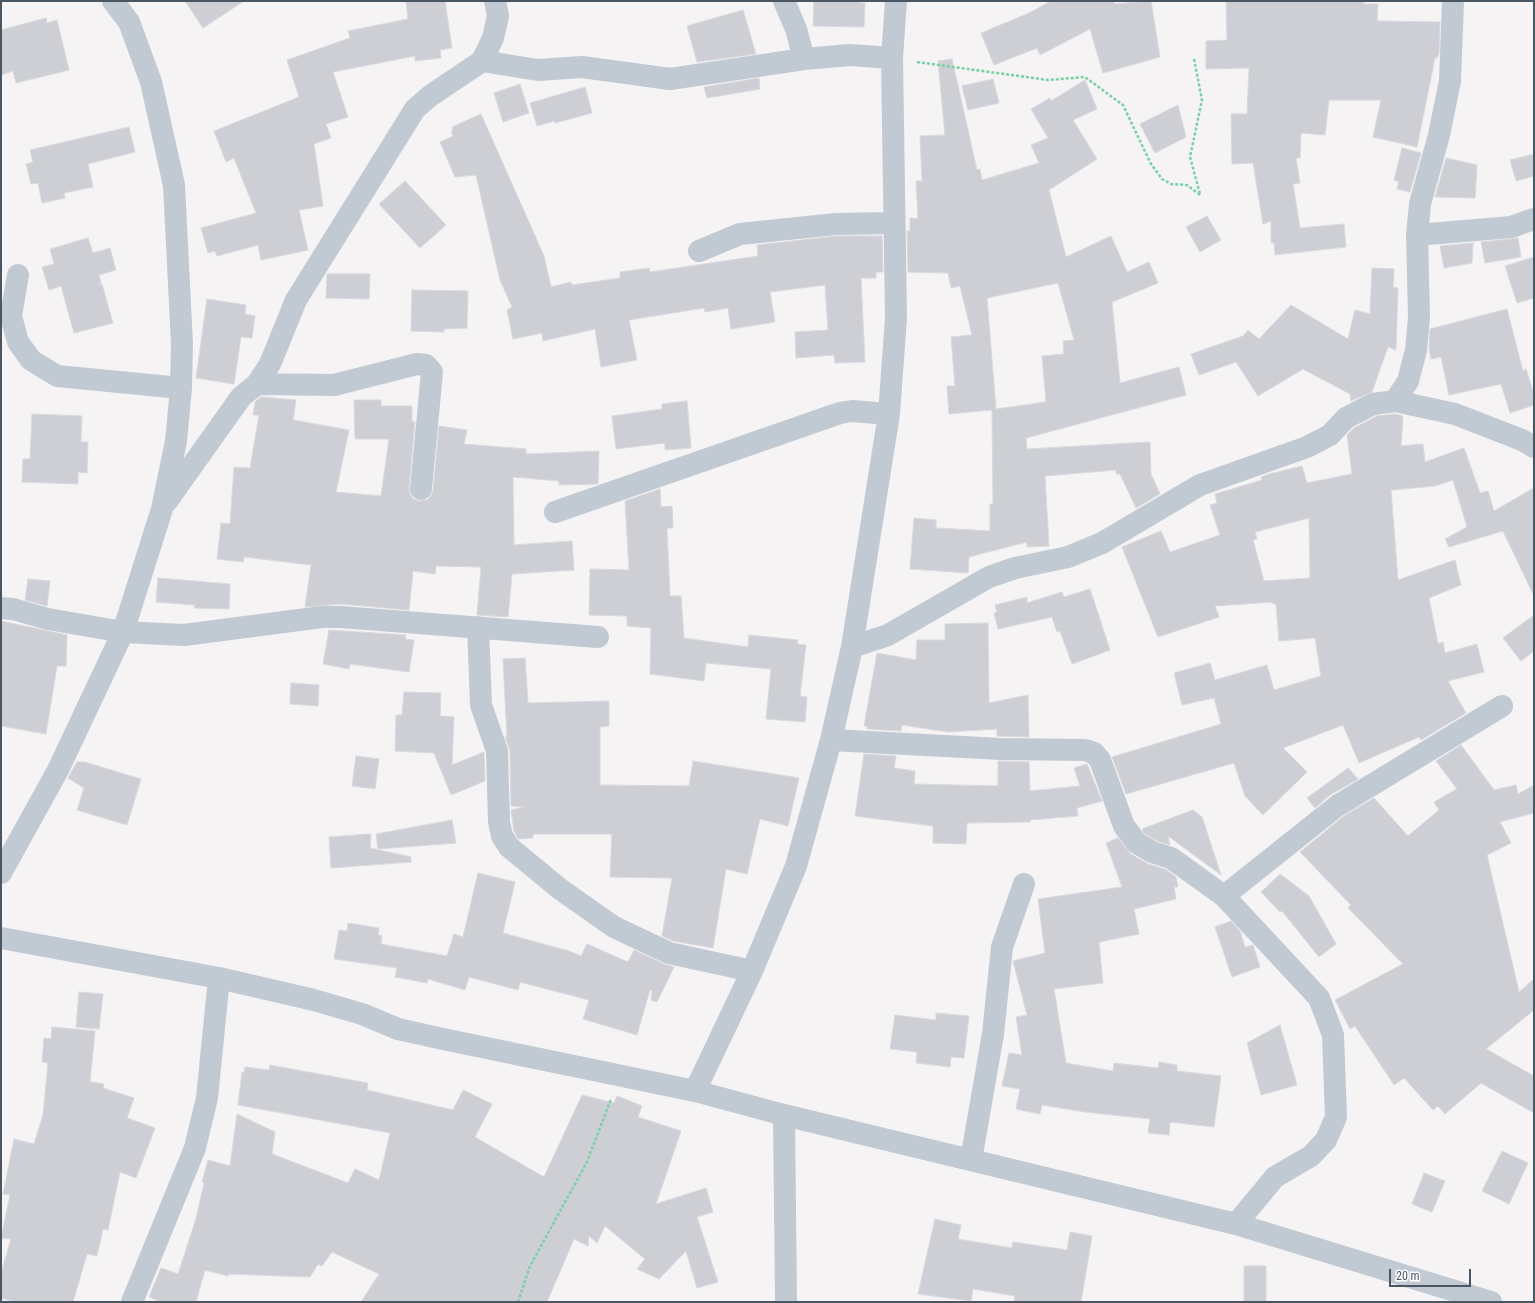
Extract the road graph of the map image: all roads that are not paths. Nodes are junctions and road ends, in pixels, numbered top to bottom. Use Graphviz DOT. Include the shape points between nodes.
graph roads {
  1 [pos="113,1"];
  2 [pos="495,1"];
  3 [pos="784,1"];
  4 [pos="896,1"];
  5 [pos="1453,1"];
  6 [pos="892,58"];
  7 [pos="804,59"];
  8 [pos="482,61"];
  9 [pos="1534,219"];
  10 [pos="893,223"];
  11 [pos="1418,235"];
  12 [pos="699,251"];
  13 [pos="18,275"];
  14 [pos="257,384"];
  15 [pos="181,388"];
  16 [pos="1395,401"];
  17 [pos="889,414"];
  18 [pos="1534,447"];
  19 [pos="422,489"];
  20 [pos="162,509"];
  21 [pos="555,512"];
  22 [pos="1,608"];
  23 [pos="478,627"];
  24 [pos="123,632"];
  25 [pos="598,637"];
  26 [pos="852,647"];
  27 [pos="1502,706"];
  28 [pos="831,740"];
  29 [pos="1,873"];
  30 [pos="1024,884"];
  31 [pos="1224,896"];
  32 [pos="1,938"];
  33 [pos="752,971"];
  34 [pos="219,978"];
  35 [pos="695,1091"];
  36 [pos="784,1115"];
  37 [pos="970,1160"];
  38 [pos="1236,1224"];
  39 [pos="132,1302"];
  40 [pos="786,1302"];
  41 [pos="1491,1302"];
  1 -- 15 [label="street" via="129,22 151,82 174,185 182,344"];
  2 -- 8 [label="street" via="498,16 493,38"];
  3 -- 7 [label="street" via="796,29"];
  4 -- 6 [label="street"];
  5 -- 11 [label="street" via="1450,81 1439,136 1420,204"];
  6 -- 7 [label="street" via="850,55"];
  6 -- 10 [label="street"];
  7 -- 8 [label="street" via="670,79 582,67 538,70"];
  8 -- 14 [label="street" via="415,109 296,300 270,364"];
  9 -- 11 [label="street" via="1511,227"];
  10 -- 12 [label="street" via="836,224 740,234"];
  10 -- 17 [label="street" via="896,318"];
  11 -- 16 [label="street" via="1419,317 1416,350 1408,380"];
  13 -- 15 [label="street" via="11,316 18,342 31,360 57,376"];
  14 -- 19 [label="street" via="334,385 417,364 426,365 432,372"];
  14 -- 20 [label="street" via="241,397"];
  15 -- 20 [label="street" via="176,441"];
  16 -- 18 [label="street" via="1455,414"];
  16 -- 26 [label="street" via="1372,404 1346,418 1330,435 1307,447 1200,485 1102,543 1068,557 1016,568 990,577 888,635"];
  17 -- 21 [label="street" via="852,411 840,413"];
  17 -- 26 [label="street"];
  20 -- 24 [label="street"];
  22 -- 24 [label="street"];
  23 -- 24 [label="street" via="322,617 184,634"];
  23 -- 25 [label="street"];
  23 -- 33 [label="street" via="481,705 497,751 499,822 502,836 509,847 560,889 614,927 668,953"];
  24 -- 29 [label="street" via="58,770"];
  26 -- 28 [label="street"];
  27 -- 31 [label="street" via="1337,806"];
  28 -- 31 [label="street" via="1000,749 1085,750 1100,760 1124,826 1137,843 1152,852 1171,858"];
  28 -- 33 [label="street" via="796,866"];
  30 -- 37 [label="street" via="1002,947 993,1034"];
  31 -- 38 [label="street" via="1319,998 1333,1035 1336,1117 1326,1140 1311,1156 1275,1177"];
  32 -- 34 [label="street"];
  33 -- 35 [label="street"];
  34 -- 35 [label="street" via="314,1000 413,1032"];
  34 -- 39 [label="street" via="207,1098 195,1148"];
  35 -- 36 [label="street"];
  36 -- 37 [label="street"];
  36 -- 40 [label="street"];
  37 -- 38 [label="street"];
  38 -- 41 [label="street"];
}
